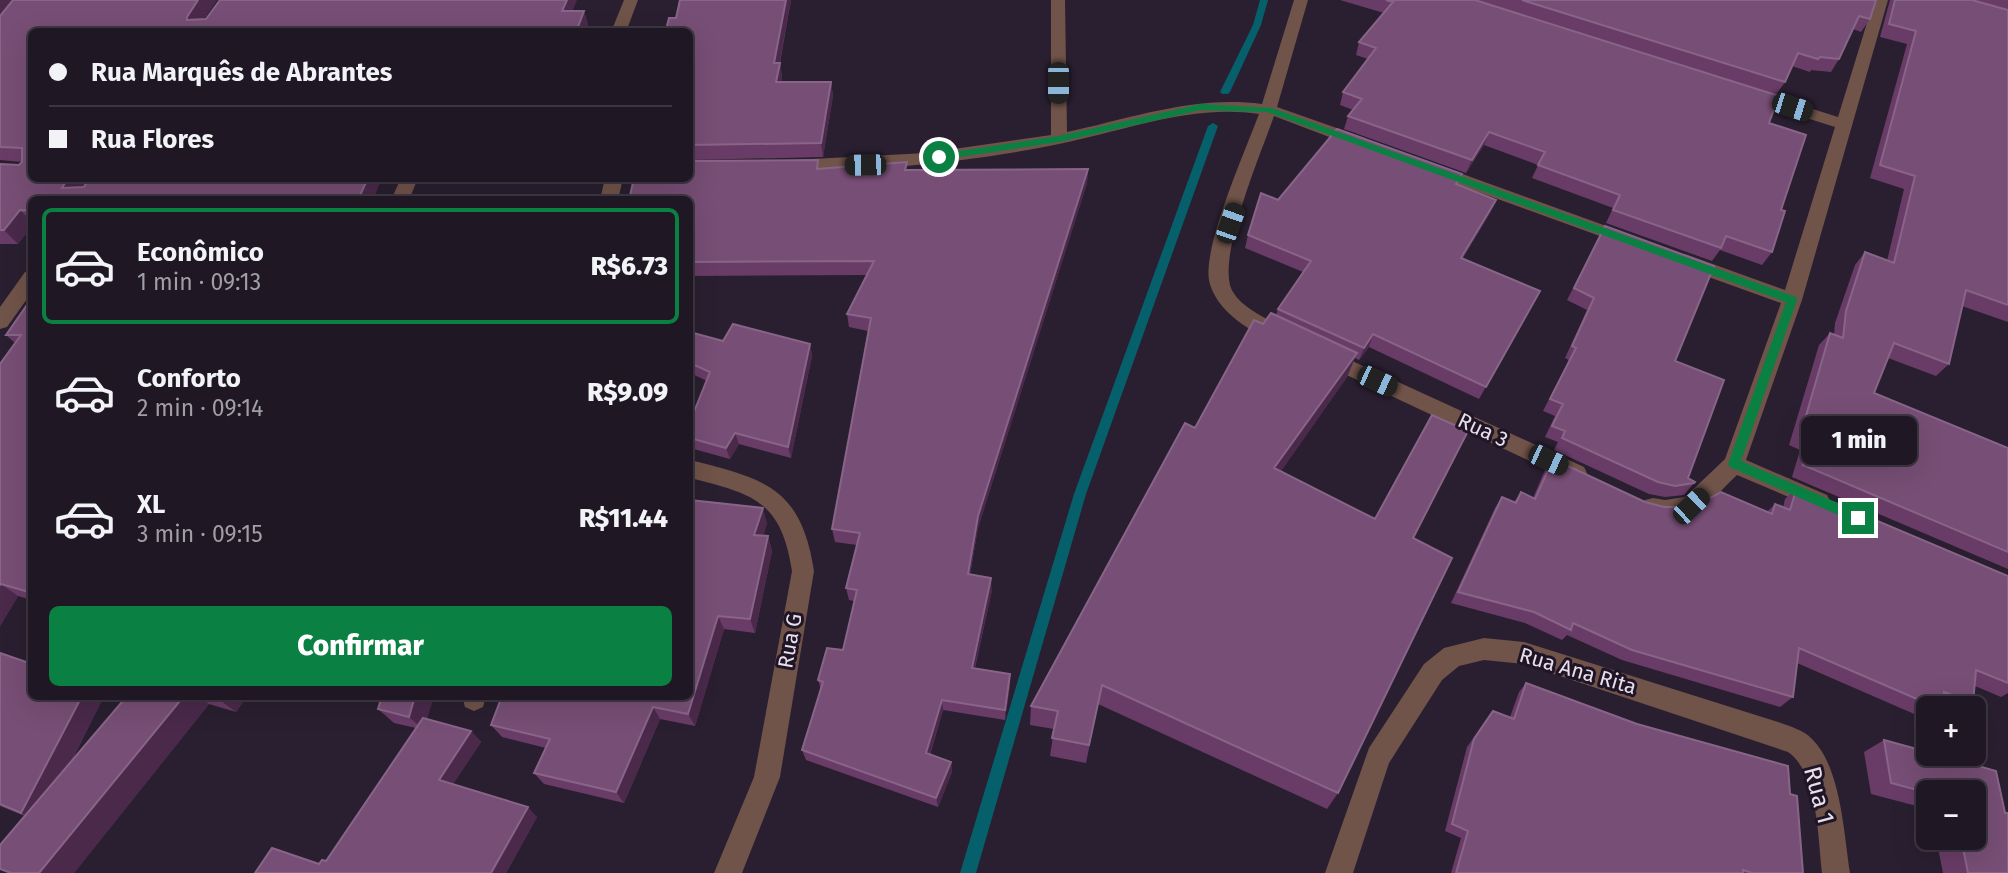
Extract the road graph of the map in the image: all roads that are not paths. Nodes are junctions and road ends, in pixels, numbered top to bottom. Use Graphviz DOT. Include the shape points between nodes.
graph roads {
  1 [pos="631,0"];
  2 [pos="1058,0"];
  3 [pos="1301,0"];
  4 [pos="1881,0"];
  5 [pos="620,28"];
  6 [pos="1740,91"];
  7 [pos="1268,110"];
  8 [pos="1844,124"];
  9 [pos="1059,139"];
  10 [pos="1373,148"];
  11 [pos="1412,162"];
  12 [pos="771,166"];
  13 [pos="1648,248"];
  14 [pos="1674,257"];
  15 [pos="28,283"];
  16 [pos="1792,300"];
  17 [pos="0,322"];
  18 [pos="1734,464"];
  19 [pos="693,470"];
  20 [pos="1595,482"];
  21 [pos="1633,499"];
  22 [pos="1834,507"];
  23 [pos="1779,734"];
  24 [pos="729,873"];
  25 [pos="1339,873"];
  26 [pos="1836,873"];
  1 -- 5 [label="street"];
  2 -- 9 [label="street"];
  3 -- 7 [label="street, Rua 3"];
  4 -- 8 [label="street"];
  6 -- 8 [label="street"];
  7 -- 9 [label="street" via="1201,107"];
  7 -- 10 [label="street"];
  7 -- 20 [label="street, Rua 3" via="1222,246 1218,277 1235,309 1249,321"];
  8 -- 16 [label="street"];
  9 -- 12 [label="street" via="865,165"];
  11 -- 13 [label="street"];
  14 -- 16 [label="street"];
  15 -- 17 [label="street"];
  16 -- 18 [label="street"];
  18 -- 21 [label="street" via="1691,506 1665,509"];
  18 -- 22 [label="street"];
  19 -- 24 [label="street, Rua G" via="755,488 786,512 800,541 803,571 767,777"];
  23 -- 25 [label="street, Rua Ana Rita" via="1524,653 1484,649 1452,656 1433,672 1378,757"];
  23 -- 26 [label="street, Rua 1" via="1803,747 1813,762 1822,788"];
}
